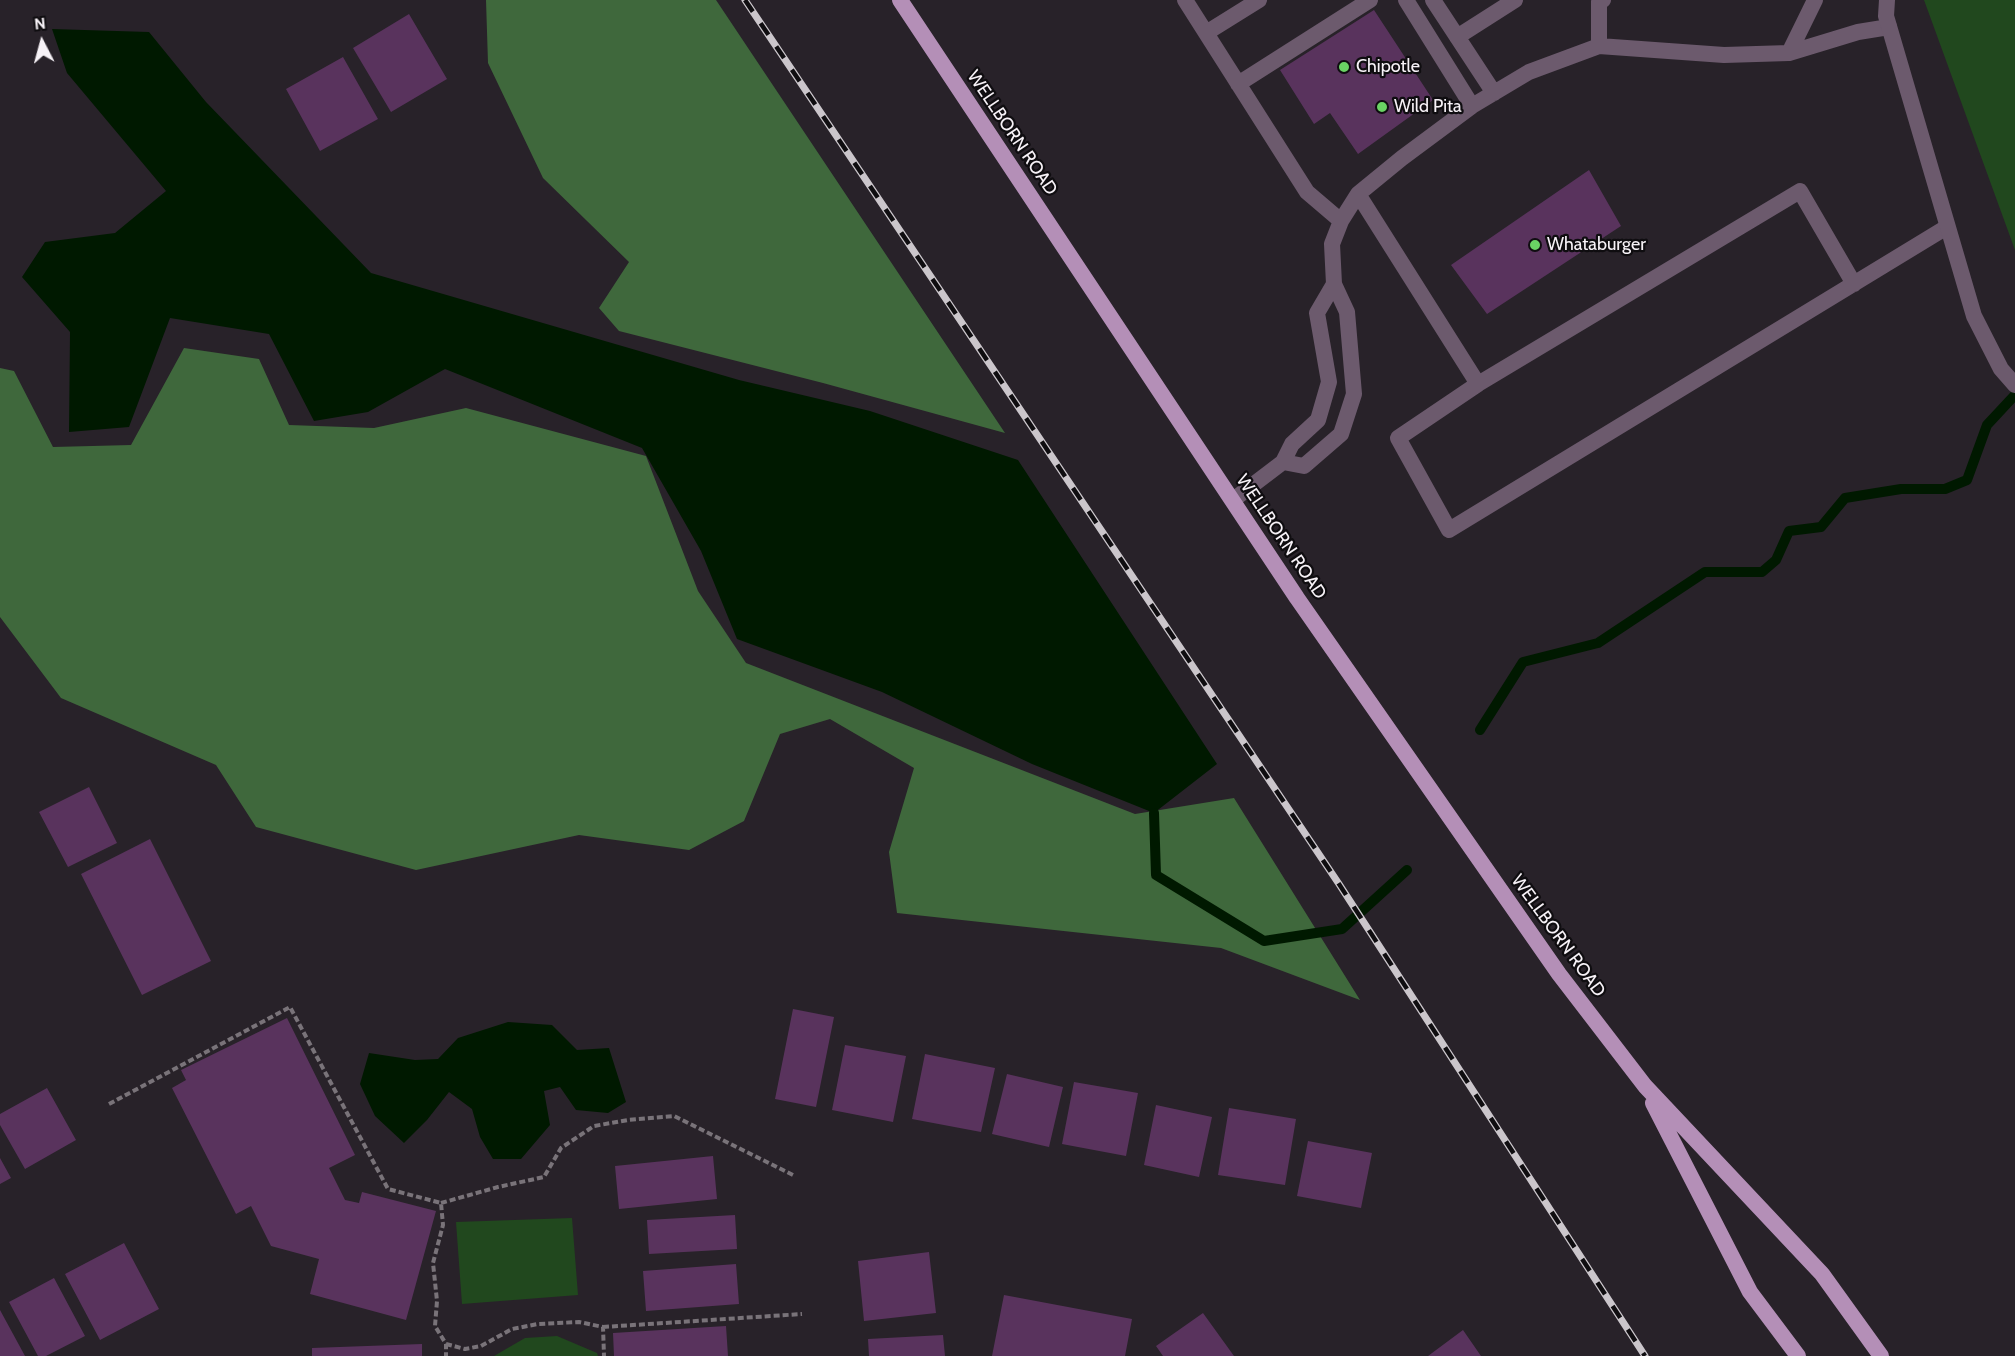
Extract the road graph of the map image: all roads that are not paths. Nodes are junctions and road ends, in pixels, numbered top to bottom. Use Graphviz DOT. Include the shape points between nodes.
graph roads {
  1 [pos="900,0"];
  2 [pos="1185,0"];
  3 [pos="1259,0"];
  4 [pos="1370,0"];
  5 [pos="1406,0"];
  6 [pos="1433,0"];
  7 [pos="1515,0"];
  8 [pos="1815,0"];
  9 [pos="1873,0"];
  10 [pos="1599,1"];
  11 [pos="1887,14"];
  12 [pos="1206,33"];
  13 [pos="1457,37"];
  14 [pos="1599,46"];
  15 [pos="1789,53"];
  16 [pos="1238,84"];
  17 [pos="1494,93"];
  18 [pos="1472,106"];
  19 [pos="1358,194"];
  20 [pos="1341,221"];
  21 [pos="1947,227"];
  22 [pos="1334,284"];
  23 [pos="1854,284"];
  24 [pos="1478,384"];
  25 [pos="2015,386"];
  26 [pos="1283,462"];
  27 [pos="1233,500"];
  28 [pos="1645,1086"];
  29 [pos="1798,1356"];
  30 [pos="1881,1356"];
  1 -- 27 [label="main road, WELLBORN ROAD"];
  2 -- 12 [label="street"];
  3 -- 12 [label="street"];
  4 -- 16 [label="street"];
  5 -- 18 [label="street"];
  6 -- 13 [label="street"];
  7 -- 13 [label="street"];
  8 -- 15 [label="street"];
  9 -- 11 [label="street"];
  10 -- 14 [label="street"];
  11 -- 15 [label="street" via="1858,32"];
  11 -- 21 [label="street"];
  12 -- 16 [label="street"];
  13 -- 17 [label="street"];
  14 -- 15 [label="street" via="1724,55"];
  14 -- 17 [label="street" via="1529,72"];
  16 -- 20 [label="street" via="1306,192"];
  17 -- 18 [label="street"];
  18 -- 19 [label="street"];
  19 -- 20 [label="street"];
  19 -- 24 [label="street"];
  20 -- 22 [label="street" via="1332,244"];
  21 -- 23 [label="street"];
  21 -- 25 [label="street" via="1974,316 2001,369"];
  22 -- 26 [label="street" via="1317,313 1329,382 1318,420 1292,444"];
  22 -- 26 [label="street" via="1347,312 1354,394 1341,434 1304,466"];
  23 -- 24 [label="street" via="1800,191"];
  23 -- 24 [label="street" via="1449,530 1398,438"];
  26 -- 27 [label="street"];
  27 -- 28 [label="main road, WELLBORN ROAD" via="1552,965"];
  28 -- 29 [label="main road, WELLBORN ROAD" via="1750,1292"];
  28 -- 30 [label="main road, WELLBORN ROAD" via="1821,1274"];
}
